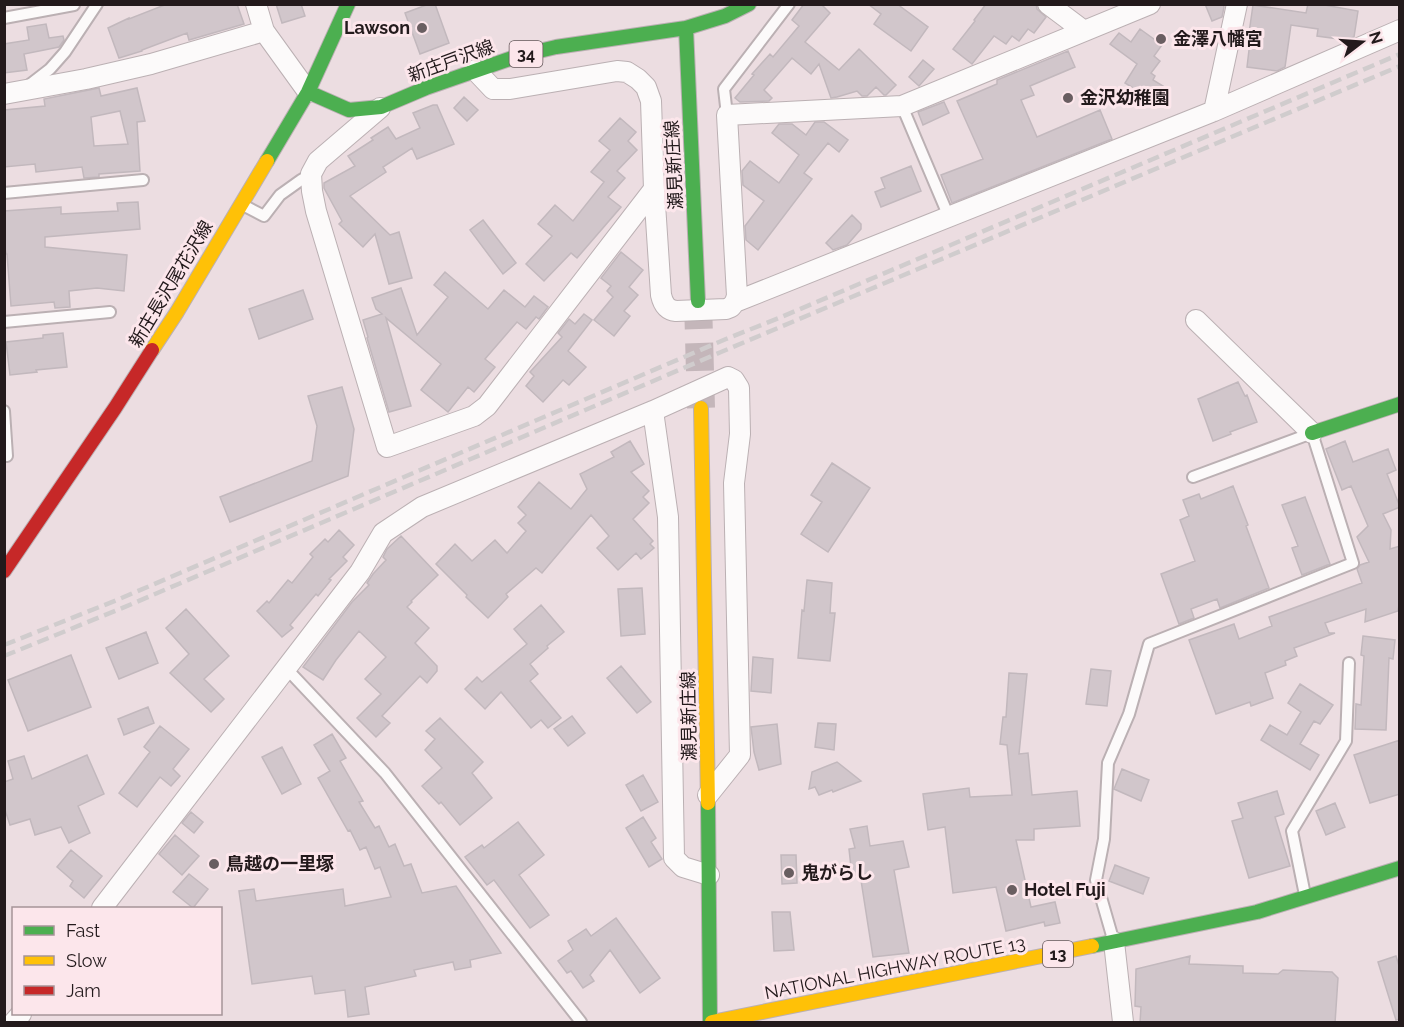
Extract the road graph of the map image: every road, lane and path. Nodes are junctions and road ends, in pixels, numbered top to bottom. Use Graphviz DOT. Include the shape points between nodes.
graph roads {
  1 [pos="97,4"];
  2 [pos="256,4"];
  3 [pos="348,4"];
  4 [pos="749,4"];
  5 [pos="789,4"];
  6 [pos="1048,4"];
  7 [pos="1149,4"];
  8 [pos="1237,4"];
  9 [pos="74,5"];
  10 [pos="4,18"];
  11 [pos="84,24"];
  12 [pos="686,28"];
  13 [pos="1400,30"];
  14 [pos="264,31"];
  15 [pos="1084,32"];
  16 [pos="475,70"];
  17 [pos="308,92"];
  18 [pos="12,93"];
  19 [pos="381,106"];
  20 [pos="902,106"];
  21 [pos="1214,111"];
  22 [pos="728,116"];
  23 [pos="312,174"];
  24 [pos="143,180"];
  25 [pos="654,189"];
  26 [pos="4,194"];
  27 [pos="241,204"];
  28 [pos="949,217"];
  29 [pos="698,301"];
  30 [pos="735,302"];
  31 [pos="110,312"];
  32 [pos="1196,320"];
  33 [pos="4,322"];
  34 [pos="1400,404"];
  35 [pos="701,408"];
  36 [pos="4,411"];
  37 [pos="653,411"];
  38 [pos="1312,433"];
  39 [pos="8,456"];
  40 [pos="1193,477"];
  41 [pos="4,571"];
  42 [pos="1349,663"];
  43 [pos="286,668"];
  44 [pos="708,795"];
  45 [pos="1400,868"];
  46 [pos="709,875"];
  47 [pos="1305,897"];
  48 [pos="104,907"];
  49 [pos="1114,942"];
  50 [pos="581,1023"];
  51 [pos="711,1023"];
  52 [pos="1123,1023"];
  1 -- 11 [label="lane"];
  2 -- 14 [label="street"];
  3 -- 17 [label="main road, 新庄長沢尾花沢線"];
  4 -- 12 [label="main road, 新庄戸沢線 / 34"];
  5 -- 22 [label="lane" via="724,89"];
  6 -- 15 [label="street"];
  7 -- 15 [label="street"];
  8 -- 21 [label="street"];
  9 -- 10 [label="lane"];
  9 -- 11 [label="lane"];
  11 -- 18 [label="lane" via="50,69"];
  12 -- 16 [label="main road, 新庄戸沢線 / 34" via="556,47"];
  12 -- 29 [label="main road, 瀬見新庄線"];
  13 -- 21 [label="street"];
  14 -- 17 [label="street"];
  14 -- 18 [label="street" via="151,64"];
  15 -- 20 [label="street"];
  16 -- 19 [label="main road, 新庄戸沢線 / 34"];
  16 -- 25 [label="street" via="493,89 617,71 638,79 651,101"];
  17 -- 19 [label="main road, 新庄戸沢線 / 34" via="349,110"];
  17 -- 27 [label="main road, 新庄長沢尾花沢線"];
  19 -- 23 [label="street" via="318,161"];
  20 -- 22 [label="street"];
  20 -- 28 [label="lane"];
  21 -- 28 [label="street"];
  22 -- 30 [label="street"];
  23 -- 25 [label="street" via="316,211 387,447 474,416 487,406"];
  23 -- 27 [label="lane" via="280,195 264,216"];
  24 -- 26 [label="lane"];
  25 -- 30 [label="street" via="661,295 666,307 676,311 726,309"];
  27 -- 41 [label="main road, 新庄長沢尾花沢線" via="177,312"];
  28 -- 30 [label="street"];
  31 -- 33 [label="lane"];
  32 -- 38 [label="street"];
  34 -- 38 [label="main road"];
  35 -- 44 [label="main road, 瀬見新庄線"];
  36 -- 39 [label="lane"];
  37 -- 43 [label="street" via="422,507 383,533 360,572"];
  37 -- 44 [label="street" via="728,377 739,388 740,434 734,483 740,755"];
  37 -- 46 [label="street" via="668,517 674,858 683,867"];
  38 -- 40 [label="lane"];
  38 -- 49 [label="lane" via="1353,563 1149,644 1108,764 1104,839 1096,880"];
  42 -- 47 [label="lane" via="1346,741 1293,831"];
  43 -- 48 [label="street"];
  43 -- 50 [label="lane" via="385,773"];
  44 -- 46 [label="main road, 瀬見新庄線"];
  45 -- 47 [label="main road, NATIONAL HIGHWAY ROUTE 13 / 13"];
  46 -- 51 [label="main road, 瀬見新庄線"];
  47 -- 49 [label="main road, NATIONAL HIGHWAY ROUTE 13 / 13" via="1257,912"];
  49 -- 51 [label="main road, NATIONAL HIGHWAY ROUTE 13 / 13"];
  49 -- 52 [label="street"];
}
